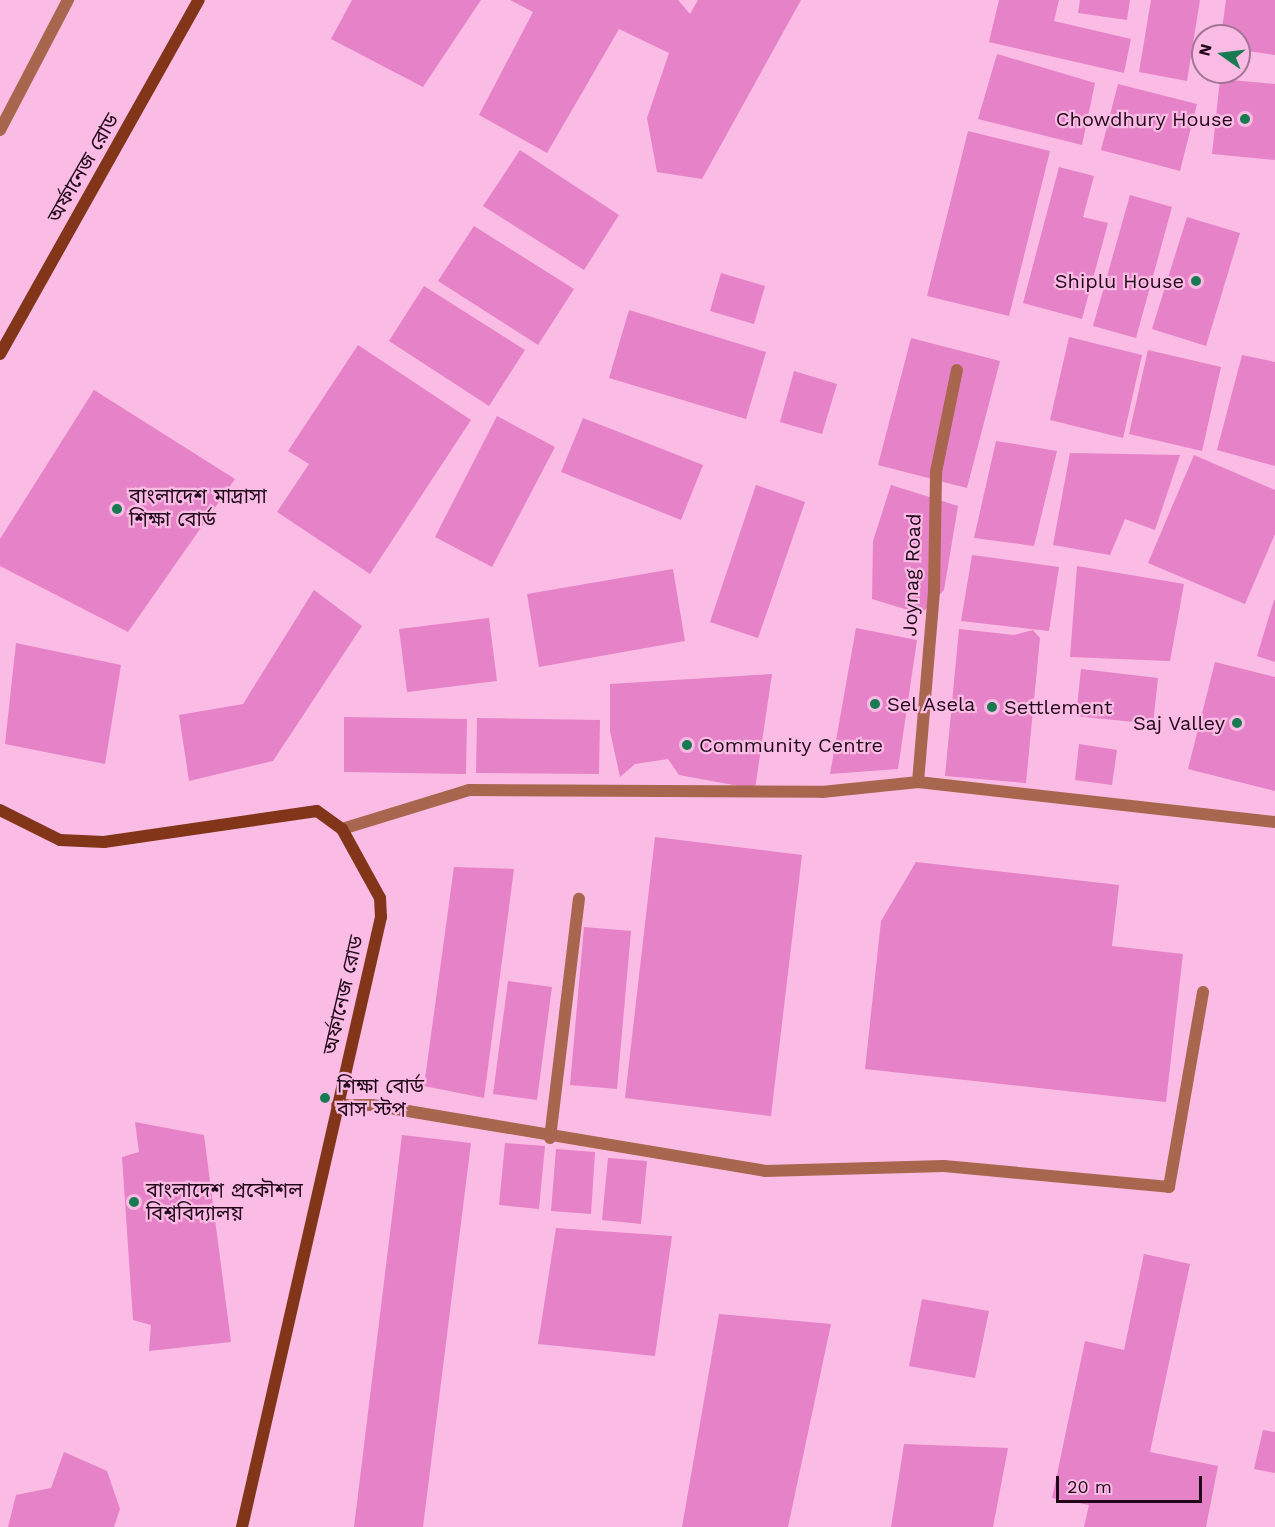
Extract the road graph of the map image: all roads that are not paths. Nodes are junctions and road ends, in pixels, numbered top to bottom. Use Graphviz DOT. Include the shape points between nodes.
graph roads {
  1 [pos="68,0"];
  2 [pos="199,0"];
  3 [pos="0,130"];
  4 [pos="0,354"];
  5 [pos="957,370"];
  6 [pos="918,782"];
  7 [pos="0,810"];
  8 [pos="1275,822"];
  9 [pos="342,829"];
  10 [pos="579,899"];
  11 [pos="1203,992"];
  12 [pos="337,1105"];
  13 [pos="550,1138"];
  14 [pos="242,1527"];
  1 -- 3 [label="street"];
  2 -- 4 [label="main road, অর্ফানেজ রোড"];
  5 -- 6 [label="street, Joynag Road" via="936,472 934,590"];
  6 -- 8 [label="street"];
  6 -- 9 [label="street" via="822,792 469,790"];
  7 -- 9 [label="main road" via="60,840 104,842 306,809"];
  9 -- 12 [label="main road, অর্ফানেজ রোড" via="382,907"];
  10 -- 13 [label="street"];
  11 -- 13 [label="street" via="1169,1187 944,1166 765,1172"];
  12 -- 13 [label="street" via="372,1105"];
  12 -- 14 [label="main road, অর্ফানেজ রোড"];
}
